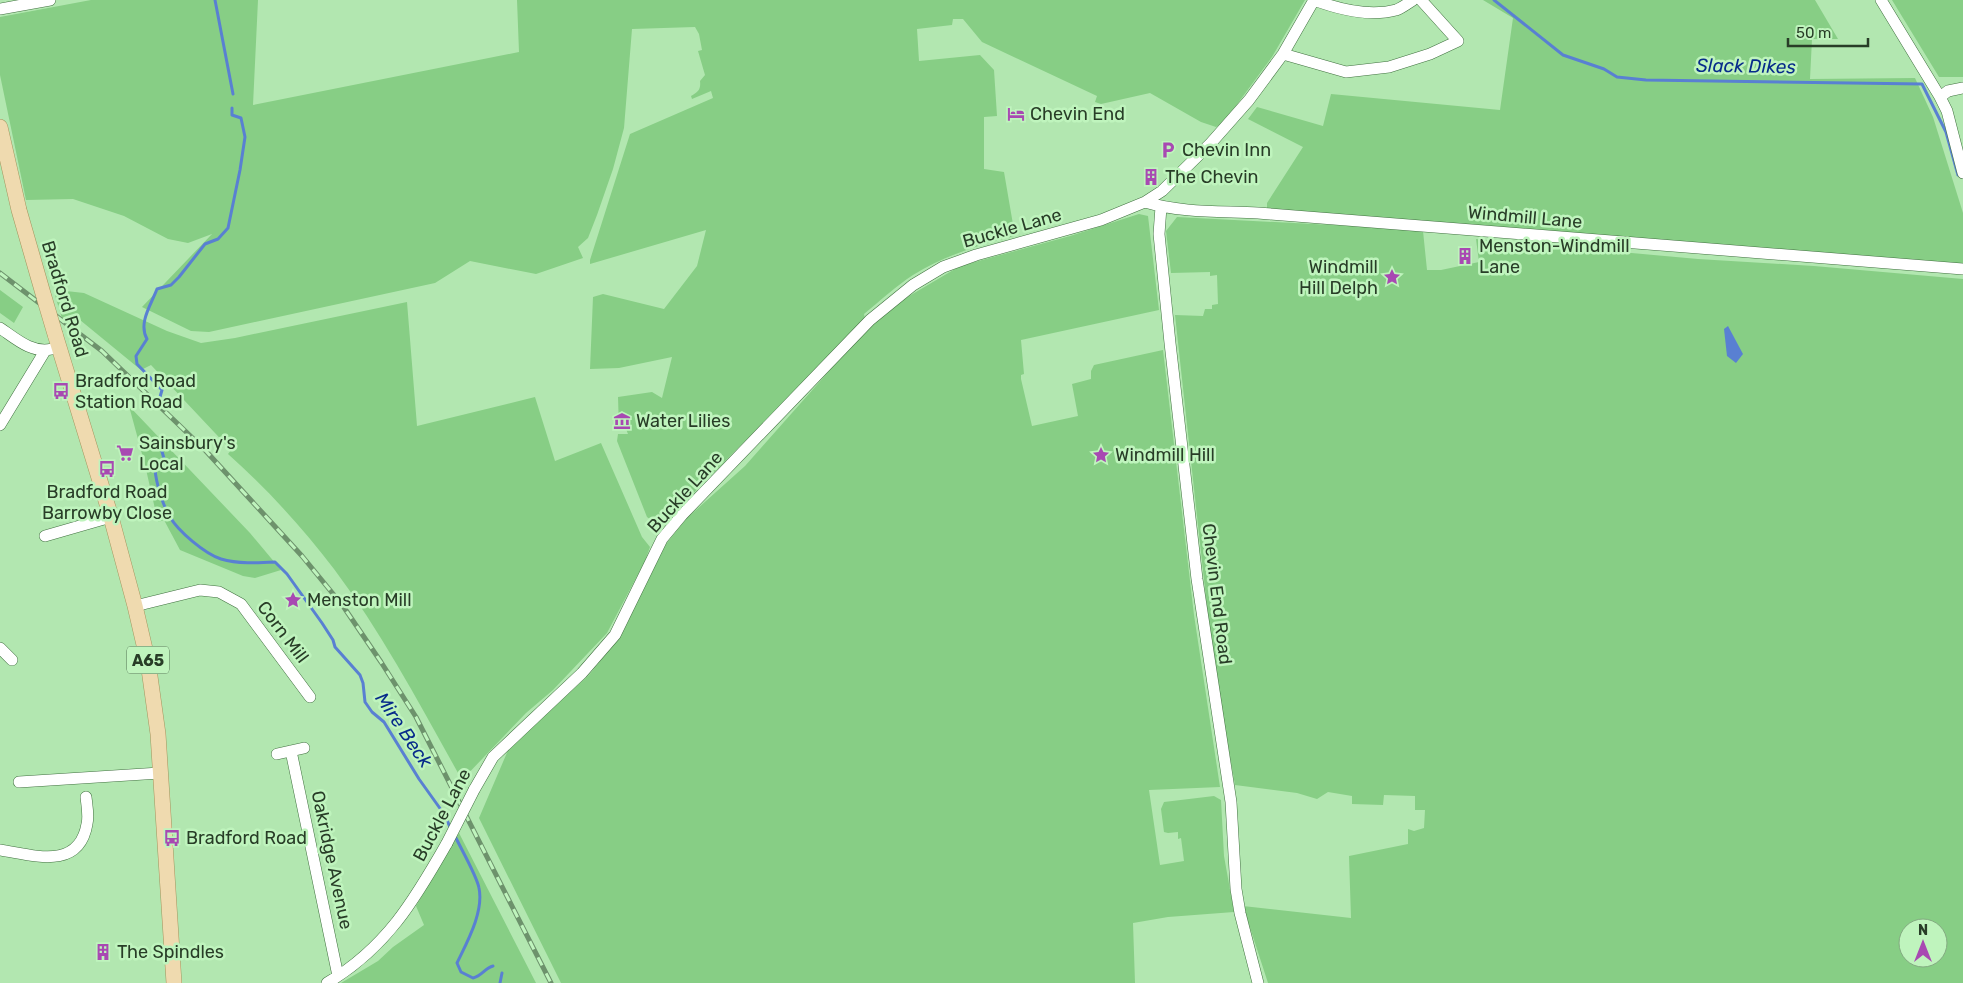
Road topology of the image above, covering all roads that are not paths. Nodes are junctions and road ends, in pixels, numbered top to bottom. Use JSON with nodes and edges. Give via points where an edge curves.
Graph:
{"nodes":[{"id":1,"x":50,"y":0,"type":"edge"},
{"id":2,"x":1314,"y":0,"type":"edge"},
{"id":3,"x":1413,"y":0,"type":"edge"},
{"id":4,"x":1421,"y":0,"type":"edge"},
{"id":5,"x":1881,"y":0,"type":"edge"},
{"id":6,"x":0,"y":9,"type":"edge"},
{"id":7,"x":1283,"y":54,"type":"junction"},
{"id":8,"x":1963,"y":88,"type":"edge"},
{"id":9,"x":1940,"y":97,"type":"junction"},
{"id":10,"x":0,"y":127,"type":"edge"},
{"id":11,"x":1963,"y":173,"type":"edge"},
{"id":12,"x":1145,"y":202,"type":"junction"},
{"id":13,"x":1161,"y":207,"type":"junction"},
{"id":14,"x":1963,"y":270,"type":"edge"},
{"id":15,"x":0,"y":328,"type":"edge"},
{"id":16,"x":53,"y":344,"type":"junction"},
{"id":17,"x":0,"y":425,"type":"edge"},
{"id":18,"x":111,"y":517,"type":"junction"},
{"id":19,"x":45,"y":536,"type":"dead end"},
{"id":20,"x":136,"y":606,"type":"junction"},
{"id":21,"x":0,"y":648,"type":"edge"},
{"id":22,"x":12,"y":660,"type":"dead end"},
{"id":23,"x":310,"y":697,"type":"dead end"},
{"id":24,"x":304,"y":748,"type":"dead end"},
{"id":25,"x":291,"y":751,"type":"junction"},
{"id":26,"x":277,"y":754,"type":"dead end"},
{"id":27,"x":160,"y":773,"type":"junction"},
{"id":28,"x":19,"y":782,"type":"dead end"},
{"id":29,"x":87,"y":797,"type":"dead end"},
{"id":30,"x":0,"y":850,"type":"edge"},
{"id":31,"x":338,"y":976,"type":"junction"},
{"id":32,"x":174,"y":983,"type":"edge"},
{"id":33,"x":326,"y":983,"type":"edge"},
{"id":34,"x":1258,"y":983,"type":"edge"}],
"edges":[{"from":1,"to":6,"type":"street"},
{"from":2,"to":3,"type":"street","via":[[1338,8],[1375,12],[1396,10]]},
{"from":2,"to":7,"type":"street","name":"Buckle Lane"},
{"from":4,"to":7,"type":"street","via":[[1458,41],[1389,67],[1346,72]]},
{"from":5,"to":9,"type":"street"},
{"from":7,"to":12,"type":"street","name":"Buckle Lane","via":[[1231,122],[1179,176]]},
{"from":8,"to":9,"type":"street"},
{"from":9,"to":11,"type":"street","via":[[1947,111]]},
{"from":10,"to":16,"type":"main road","name":"Bradford Road","number":"A65","bridge":true},
{"from":12,"to":13,"type":"street","name":"Windmill Lane"},
{"from":12,"to":31,"type":"street","name":"Buckle Lane","bridge":true,"via":[[1100,220],[943,267],[913,285],[870,320],[662,539],[615,635],[582,673],[493,757],[417,896],[376,948]]},
{"from":13,"to":14,"type":"street","name":"Windmill Lane"},
{"from":13,"to":34,"type":"street","name":"Chevin End Road","via":[[1161,262],[1197,578],[1231,802],[1236,889]]},
{"from":15,"to":16,"type":"street","via":[[33,349]]},
{"from":16,"to":17,"type":"street"},
{"from":16,"to":18,"type":"main road","name":"Bradford Road","number":"A65"},
{"from":18,"to":19,"type":"street"},
{"from":18,"to":20,"type":"main road","name":"Bradford Road","number":"A65"},
{"from":20,"to":23,"type":"street","name":"Corn Mill","via":[[200,590],[219,592],[241,604]]},
{"from":20,"to":27,"type":"main road","name":"Bradford Road","number":"A65","via":[[153,692]]},
{"from":21,"to":22,"type":"street"},
{"from":24,"to":25,"type":"street"},
{"from":25,"to":26,"type":"street"},
{"from":25,"to":31,"type":"street","name":"Oakridge Avenue"},
{"from":27,"to":28,"type":"street"},
{"from":27,"to":32,"type":"main road","name":"Bradford Road","number":"A65"},
{"from":29,"to":30,"type":"street","via":[[87,824],[82,842],[65,856],[45,857]]},
{"from":31,"to":33,"type":"street","name":"Buckle Lane"}]}
